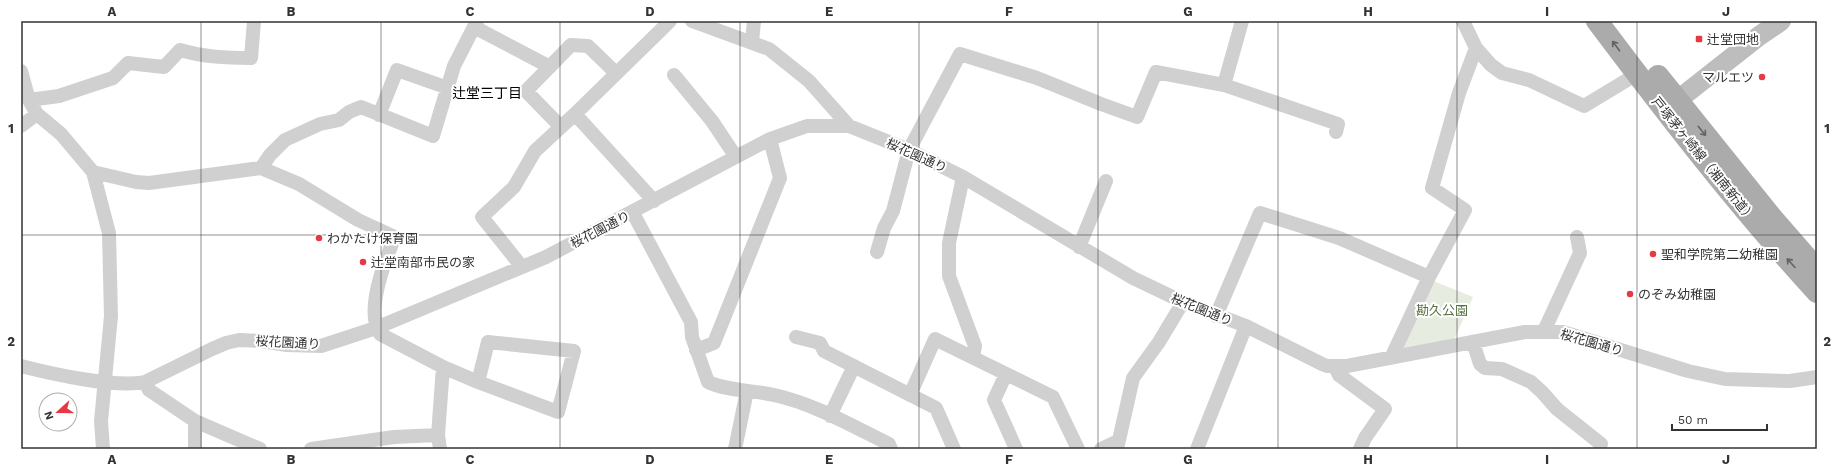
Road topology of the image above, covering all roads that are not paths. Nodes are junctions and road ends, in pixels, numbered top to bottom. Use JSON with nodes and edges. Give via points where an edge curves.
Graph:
{"nodes":[{"id":1,"x":254,"y":21,"type":"edge"},
{"id":2,"x":670,"y":21,"type":"edge"},
{"id":3,"x":692,"y":21,"type":"edge"},
{"id":4,"x":754,"y":21,"type":"edge"},
{"id":5,"x":1242,"y":21,"type":"edge"},
{"id":6,"x":1462,"y":21,"type":"edge"},
{"id":7,"x":1597,"y":21,"type":"edge"},
{"id":8,"x":1615,"y":21,"type":"edge"},
{"id":9,"x":1781,"y":21,"type":"edge"},
{"id":10,"x":475,"y":24,"type":"edge"},
{"id":11,"x":752,"y":42,"type":"junction"},
{"id":12,"x":1476,"y":48,"type":"junction"},
{"id":13,"x":550,"y":67,"type":"junction"},
{"id":14,"x":21,"y":71,"type":"edge"},
{"id":15,"x":616,"y":73,"type":"junction"},
{"id":16,"x":1637,"y":74,"type":"junction"},
{"id":17,"x":674,"y":75,"type":"dead end"},
{"id":18,"x":1224,"y":85,"type":"junction"},
{"id":19,"x":448,"y":88,"type":"junction"},
{"id":20,"x":29,"y":100,"type":"junction"},
{"id":21,"x":1671,"y":105,"type":"junction"},
{"id":22,"x":37,"y":114,"type":"junction"},
{"id":23,"x":575,"y":114,"type":"junction"},
{"id":24,"x":379,"y":115,"type":"junction"},
{"id":25,"x":21,"y":126,"type":"edge"},
{"id":26,"x":849,"y":126,"type":"junction"},
{"id":27,"x":561,"y":127,"type":"junction"},
{"id":28,"x":1336,"y":132,"type":"dead end"},
{"id":29,"x":770,"y":140,"type":"junction"},
{"id":30,"x":909,"y":150,"type":"junction"},
{"id":31,"x":736,"y":157,"type":"junction"},
{"id":32,"x":261,"y":168,"type":"junction"},
{"id":33,"x":93,"y":172,"type":"junction"},
{"id":34,"x":963,"y":176,"type":"junction"},
{"id":35,"x":1106,"y":181,"type":"dead end"},
{"id":36,"x":654,"y":201,"type":"junction"},
{"id":37,"x":633,"y":213,"type":"junction"},
{"id":38,"x":1577,"y":237,"type":"dead end"},
{"id":39,"x":1080,"y":247,"type":"junction"},
{"id":40,"x":877,"y":252,"type":"dead end"},
{"id":41,"x":522,"y":267,"type":"junction"},
{"id":42,"x":1817,"y":270,"type":"edge"},
{"id":43,"x":1429,"y":277,"type":"junction"},
{"id":44,"x":1817,"y":292,"type":"edge"},
{"id":45,"x":1183,"y":302,"type":"junction"},
{"id":46,"x":1216,"y":316,"type":"junction"},
{"id":47,"x":1246,"y":326,"type":"junction"},
{"id":48,"x":376,"y":328,"type":"junction"},
{"id":49,"x":1544,"y":331,"type":"junction"},
{"id":50,"x":796,"y":337,"type":"dead end"},
{"id":51,"x":1473,"y":342,"type":"junction"},
{"id":52,"x":696,"y":350,"type":"junction"},
{"id":53,"x":973,"y":357,"type":"junction"},
{"id":54,"x":1391,"y":358,"type":"junction"},
{"id":55,"x":21,"y":366,"type":"edge"},
{"id":56,"x":854,"y":366,"type":"junction"},
{"id":57,"x":443,"y":367,"type":"junction"},
{"id":58,"x":1335,"y":367,"type":"junction"},
{"id":59,"x":1006,"y":374,"type":"junction"},
{"id":60,"x":1817,"y":377,"type":"edge"},
{"id":61,"x":105,"y":382,"type":"junction"},
{"id":62,"x":145,"y":382,"type":"junction"},
{"id":63,"x":478,"y":382,"type":"junction"},
{"id":64,"x":747,"y":390,"type":"junction"},
{"id":65,"x":910,"y":395,"type":"junction"},
{"id":66,"x":830,"y":416,"type":"junction"},
{"id":67,"x":195,"y":421,"type":"junction"},
{"id":68,"x":439,"y":442,"type":"edge"},
{"id":69,"x":1601,"y":444,"type":"dead end"},
{"id":70,"x":1118,"y":445,"type":"edge"},
{"id":71,"x":103,"y":449,"type":"edge"},
{"id":72,"x":195,"y":449,"type":"edge"},
{"id":73,"x":260,"y":449,"type":"edge"},
{"id":74,"x":311,"y":449,"type":"edge"},
{"id":75,"x":735,"y":449,"type":"edge"},
{"id":76,"x":891,"y":449,"type":"edge"},
{"id":77,"x":954,"y":449,"type":"edge"},
{"id":78,"x":1016,"y":449,"type":"edge"},
{"id":79,"x":1078,"y":449,"type":"edge"},
{"id":80,"x":1101,"y":449,"type":"edge"},
{"id":81,"x":1197,"y":449,"type":"edge"},
{"id":82,"x":1360,"y":449,"type":"edge"}],
"edges":[{"from":1,"to":20,"type":"street","via":[[251,58],[218,58],[180,50],[164,67],[128,63],[113,78],[59,96]]},
{"from":2,"to":15,"type":"street"},
{"from":3,"to":11,"type":"street"},
{"from":4,"to":11,"type":"street"},
{"from":5,"to":18,"type":"street"},
{"from":6,"to":12,"type":"street"},
{"from":16,"to":7,"type":"main road","name":"戸塚茅ヶ崎線（湘南新道）","one_way":true},
{"from":8,"to":21,"type":"main road","name":"戸塚茅ヶ崎線（湘南新道）"},
{"from":9,"to":21,"type":"street"},
{"from":10,"to":13,"type":"street"},
{"from":10,"to":19,"type":"street","via":[[454,66]]},
{"from":11,"to":26,"type":"street","via":[[769,49],[809,81]]},
{"from":12,"to":16,"type":"street","via":[[1502,73],[1529,80],[1584,106]]},
{"from":12,"to":43,"type":"street","via":[[1459,93],[1432,188],[1465,210]]},
{"from":13,"to":15,"type":"street","via":[[572,45],[588,46]]},
{"from":13,"to":27,"type":"street","via":[[526,90]]},
{"from":14,"to":20,"type":"street"},
{"from":15,"to":23,"type":"street"},
{"from":16,"to":21,"type":"main road","name":"戸塚茅ヶ崎線（湘南新道）"},
{"from":17,"to":31,"type":"street","via":[[712,121]]},
{"from":18,"to":28,"type":"street","via":[[1338,124]]},
{"from":18,"to":30,"type":"street","via":[[1156,72],[1137,117],[1037,78],[960,54]]},
{"from":19,"to":24,"type":"street","via":[[397,70]]},
{"from":19,"to":24,"type":"street","via":[[433,136]]},
{"from":20,"to":22,"type":"street"},
{"from":21,"to":42,"type":"main road","name":"戸塚茅ヶ崎線（湘南新道）","one_way":true},
{"from":44,"to":21,"type":"main road","name":"戸塚茅ヶ崎線（湘南新道）","one_way":true,"via":[[1762,231]]},
{"from":22,"to":25,"type":"street"},
{"from":22,"to":33,"type":"street","via":[[61,134]]},
{"from":23,"to":27,"type":"street"},
{"from":23,"to":36,"type":"street"},
{"from":24,"to":32,"type":"street","via":[[361,107],[339,120],[320,124],[299,133],[285,140]]},
{"from":26,"to":29,"type":"street","name":"桜花園通り","via":[[808,126]]},
{"from":26,"to":30,"type":"street","name":"桜花園通り"},
{"from":27,"to":41,"type":"street","via":[[534,151],[514,187],[482,217]]},
{"from":29,"to":31,"type":"street","name":"桜花園通り"},
{"from":29,"to":52,"type":"street","via":[[780,178],[714,343]]},
{"from":30,"to":34,"type":"street","name":"桜花園通り"},
{"from":30,"to":40,"type":"street","via":[[893,211],[884,228]]},
{"from":31,"to":36,"type":"street","name":"桜花園通り"},
{"from":32,"to":33,"type":"street","via":[[149,183]]},
{"from":32,"to":48,"type":"street","via":[[299,184],[358,220],[395,237],[385,260],[376,296]]},
{"from":33,"to":61,"type":"street","via":[[109,233],[110,316]]},
{"from":34,"to":39,"type":"street","name":"桜花園通り"},
{"from":34,"to":53,"type":"street","via":[[948,243],[949,276],[975,346]]},
{"from":35,"to":39,"type":"street"},
{"from":36,"to":37,"type":"street","name":"桜花園通り"},
{"from":37,"to":41,"type":"street","name":"桜花園通り"},
{"from":37,"to":52,"type":"street","via":[[692,322],[692,337]]},
{"from":38,"to":49,"type":"street","via":[[1580,253]]},
{"from":39,"to":45,"type":"street","name":"桜花園通り","via":[[1113,268]]},
{"from":41,"to":48,"type":"street","name":"桜花園通り"},
{"from":43,"to":46,"type":"street","via":[[1339,238],[1260,213]]},
{"from":43,"to":54,"type":"street"},
{"from":45,"to":46,"type":"street","name":"桜花園通り"},
{"from":45,"to":70,"type":"street","via":[[1133,378]]},
{"from":46,"to":47,"type":"street","name":"桜花園通り"},
{"from":47,"to":58,"type":"street","name":"桜花園通り","via":[[1300,355]]},
{"from":47,"to":81,"type":"street"},
{"from":48,"to":57,"type":"street","via":[[380,334]]},
{"from":48,"to":62,"type":"street","name":"桜花園通り","via":[[321,346],[246,340],[226,343]]},
{"from":49,"to":51,"type":"street","name":"桜花園通り"},
{"from":49,"to":60,"type":"street","name":"桜花園通り","via":[[1563,332],[1688,371],[1725,379],[1790,381]]},
{"from":50,"to":56,"type":"street","via":[[820,342],[824,351]]},
{"from":51,"to":54,"type":"street","name":"桜花園通り"},
{"from":51,"to":69,"type":"street","via":[[1480,364],[1485,368],[1502,369],[1530,382],[1557,409]]},
{"from":52,"to":64,"type":"street","via":[[708,382],[717,386]]},
{"from":53,"to":59,"type":"street"},
{"from":53,"to":65,"type":"street","via":[[935,339]]},
{"from":54,"to":58,"type":"street","name":"桜花園通り"},
{"from":55,"to":61,"type":"street","name":"桜花園通り"},
{"from":56,"to":65,"type":"street"},
{"from":56,"to":66,"type":"street"},
{"from":57,"to":63,"type":"street"},
{"from":57,"to":68,"type":"street"},
{"from":58,"to":82,"type":"street","via":[[1339,375],[1385,409],[1364,438]]},
{"from":59,"to":78,"type":"street","via":[[994,400]]},
{"from":59,"to":79,"type":"street","via":[[1053,397]]},
{"from":61,"to":62,"type":"street","name":"桜花園通り"},
{"from":61,"to":71,"type":"street","via":[[101,421]]},
{"from":62,"to":67,"type":"street","via":[[149,390]]},
{"from":63,"to":63,"type":"street","via":[[558,412],[574,351],[488,342]]},
{"from":64,"to":66,"type":"street","via":[[774,394],[800,402]]},
{"from":64,"to":75,"type":"street"},
{"from":65,"to":77,"type":"street","via":[[936,408]]},
{"from":66,"to":76,"type":"street","via":[[889,444]]},
{"from":67,"to":72,"type":"street"},
{"from":67,"to":73,"type":"street"},
{"from":68,"to":74,"type":"street","via":[[394,437]]},
{"from":70,"to":80,"type":"street"}]}
